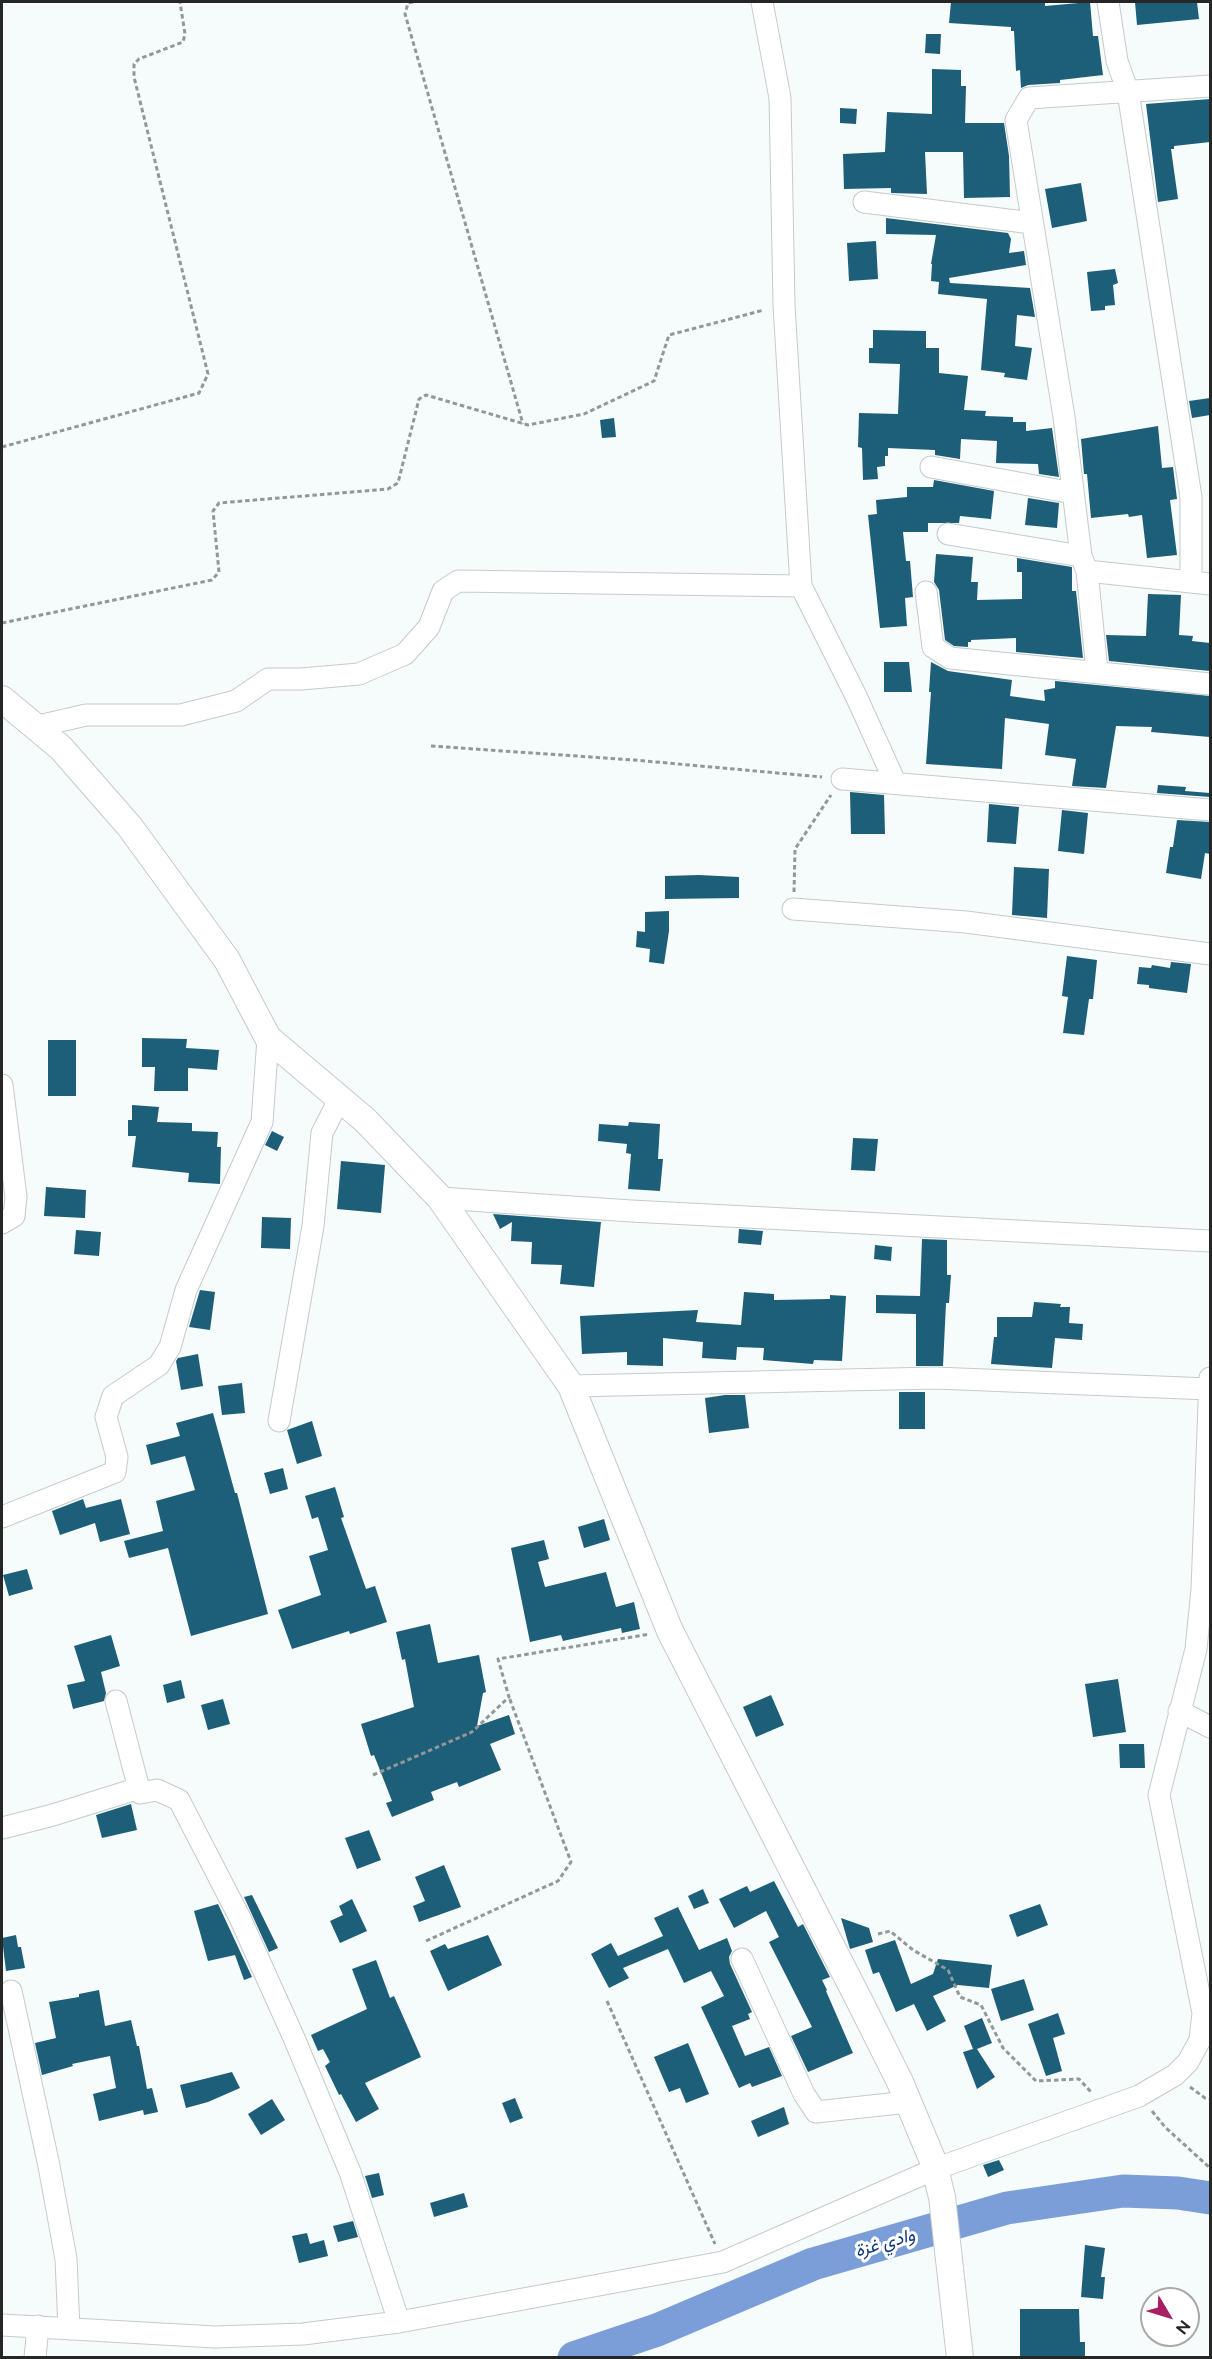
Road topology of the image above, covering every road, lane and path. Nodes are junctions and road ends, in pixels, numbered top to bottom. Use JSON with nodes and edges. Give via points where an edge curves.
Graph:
{"nodes":[{"id":1,"x":180,"y":2,"type":"edge"},
{"id":2,"x":412,"y":2,"type":"edge"},
{"id":3,"x":762,"y":2,"type":"edge"},
{"id":4,"x":1108,"y":2,"type":"edge"},
{"id":5,"x":1210,"y":86,"type":"edge"},
{"id":6,"x":1128,"y":92,"type":"junction"},
{"id":7,"x":864,"y":202,"type":"dead end"},
{"id":8,"x":1032,"y":223,"type":"junction"},
{"id":9,"x":784,"y":305,"type":"junction"},
{"id":10,"x":523,"y":424,"type":"junction"},
{"id":11,"x":2,"y":447,"type":"edge"},
{"id":12,"x":931,"y":467,"type":"dead end"},
{"id":13,"x":1073,"y":493,"type":"junction"},
{"id":14,"x":948,"y":534,"type":"dead end"},
{"id":15,"x":1084,"y":563,"type":"junction"},
{"id":16,"x":1201,"y":582,"type":"edge"},
{"id":17,"x":801,"y":586,"type":"junction"},
{"id":18,"x":926,"y":592,"type":"dead end"},
{"id":19,"x":2,"y":623,"type":"edge"},
{"id":20,"x":1096,"y":671,"type":"junction"},
{"id":21,"x":1210,"y":684,"type":"edge"},
{"id":22,"x":2,"y":699,"type":"edge"},
{"id":23,"x":34,"y":727,"type":"junction"},
{"id":24,"x":431,"y":746,"type":"dead end"},
{"id":25,"x":842,"y":779,"type":"junction"},
{"id":26,"x":895,"y":782,"type":"junction"},
{"id":27,"x":1210,"y":810,"type":"edge"},
{"id":28,"x":793,"y":909,"type":"joint"},
{"id":29,"x":1210,"y":954,"type":"edge"},
{"id":30,"x":268,"y":1038,"type":"junction"},
{"id":31,"x":2,"y":1085,"type":"edge"},
{"id":32,"x":340,"y":1098,"type":"junction"},
{"id":33,"x":440,"y":1198,"type":"junction"},
{"id":34,"x":2,"y":1223,"type":"edge"},
{"id":35,"x":1210,"y":1241,"type":"edge"},
{"id":36,"x":1210,"y":1383,"type":"edge"},
{"id":37,"x":571,"y":1386,"type":"junction"},
{"id":38,"x":279,"y":1421,"type":"dead end"},
{"id":39,"x":2,"y":1517,"type":"edge"},
{"id":40,"x":670,"y":1630,"type":"junction"},
{"id":41,"x":1203,"y":1652,"type":"edge"},
{"id":42,"x":509,"y":1697,"type":"junction"},
{"id":43,"x":116,"y":1701,"type":"dead end"},
{"id":44,"x":1179,"y":1712,"type":"junction"},
{"id":45,"x":1210,"y":1727,"type":"edge"},
{"id":46,"x":373,"y":1775,"type":"dead end"},
{"id":47,"x":139,"y":1788,"type":"junction"},
{"id":48,"x":2,"y":1828,"type":"edge"},
{"id":49,"x":878,"y":1934,"type":"dead end"},
{"id":50,"x":426,"y":1941,"type":"dead end"},
{"id":51,"x":742,"y":1959,"type":"dead end"},
{"id":52,"x":11,"y":1991,"type":"dead end"},
{"id":53,"x":606,"y":2001,"type":"dead end"},
{"id":54,"x":1175,"y":2075,"type":"junction"},
{"id":55,"x":1139,"y":2096,"type":"junction"},
{"id":56,"x":1210,"y":2099,"type":"edge"},
{"id":57,"x":908,"y":2102,"type":"junction"},
{"id":58,"x":1105,"y":2108,"type":"junction"},
{"id":59,"x":1210,"y":2168,"type":"edge"},
{"id":60,"x":934,"y":2169,"type":"junction"},
{"id":61,"x":723,"y":2262,"type":"junction"},
{"id":62,"x":399,"y":2322,"type":"junction"},
{"id":63,"x":2,"y":2325,"type":"edge"},
{"id":64,"x":38,"y":2326,"type":"junction"},
{"id":65,"x":69,"y":2329,"type":"junction"},
{"id":66,"x":35,"y":2358,"type":"edge"},
{"id":67,"x":960,"y":2358,"type":"edge"}],
"edges":[{"from":1,"to":11,"type":"path","via":[[183,42],[139,59],[134,64],[134,77],[208,374],[199,393]]},
{"from":2,"to":10,"type":"path","via":[[405,14]]},
{"from":3,"to":9,"type":"street","via":[[780,98]]},
{"from":4,"to":6,"type":"street","via":[[1118,61]]},
{"from":5,"to":6,"type":"street"},
{"from":6,"to":8,"type":"street","via":[[1029,98],[1016,120]]},
{"from":6,"to":16,"type":"street"},
{"from":7,"to":8,"type":"street"},
{"from":8,"to":13,"type":"street"},
{"from":9,"to":10,"type":"path","via":[[669,335],[654,381],[584,414]]},
{"from":9,"to":17,"type":"street"},
{"from":10,"to":19,"type":"path","via":[[426,395],[419,399],[398,483],[388,489],[219,503],[213,511],[219,572],[212,580]]},
{"from":12,"to":13,"type":"street"},
{"from":13,"to":15,"type":"street"},
{"from":14,"to":15,"type":"street"},
{"from":15,"to":16,"type":"street"},
{"from":15,"to":20,"type":"street"},
{"from":17,"to":23,"type":"street","via":[[458,581],[443,591],[429,627],[405,654],[358,674],[268,679],[236,701],[182,715],[86,715]]},
{"from":17,"to":26,"type":"street"},
{"from":18,"to":20,"type":"street","via":[[933,647],[950,658]]},
{"from":20,"to":21,"type":"street"},
{"from":22,"to":23,"type":"street"},
{"from":23,"to":30,"type":"street","via":[[60,748],[130,827],[226,960]]},
{"from":24,"to":25,"type":"path"},
{"from":25,"to":26,"type":"street"},
{"from":25,"to":28,"type":"path","via":[[795,849]]},
{"from":26,"to":27,"type":"street"},
{"from":28,"to":29,"type":"street","via":[[966,922]]},
{"from":30,"to":32,"type":"street"},
{"from":30,"to":39,"type":"street","via":[[262,1122],[186,1290],[170,1347],[159,1365],[113,1396],[106,1417],[117,1457],[115,1472]]},
{"from":31,"to":34,"type":"street","via":[[16,1197],[14,1216]]},
{"from":32,"to":33,"type":"street"},
{"from":32,"to":38,"type":"street","via":[[322,1133],[313,1226]]},
{"from":33,"to":35,"type":"street"},
{"from":33,"to":37,"type":"street"},
{"from":36,"to":37,"type":"street","via":[[935,1378]]},
{"from":36,"to":41,"type":"street"},
{"from":37,"to":40,"type":"street"},
{"from":40,"to":42,"type":"path","via":[[498,1659]]},
{"from":40,"to":57,"type":"street"},
{"from":41,"to":44,"type":"street"},
{"from":42,"to":46,"type":"path","via":[[472,1732]]},
{"from":42,"to":50,"type":"path","via":[[570,1862],[558,1881]]},
{"from":43,"to":47,"type":"street"},
{"from":44,"to":45,"type":"street"},
{"from":44,"to":54,"type":"street","via":[[1159,1795],[1203,2013],[1200,2040],[1188,2062]]},
{"from":47,"to":48,"type":"street"},
{"from":47,"to":62,"type":"street","via":[[140,1793],[157,1790],[180,1800],[240,1918],[350,2172]]},
{"from":49,"to":58,"type":"path","via":[[890,1930],[913,1950],[948,1970],[960,1997],[981,2005],[1003,2048],[1036,2081],[1078,2079]]},
{"from":51,"to":57,"type":"street","via":[[816,2112]]},
{"from":52,"to":65,"type":"street","via":[[66,2259]]},
{"from":53,"to":61,"type":"path"},
{"from":54,"to":55,"type":"street"},
{"from":54,"to":56,"type":"path"},
{"from":55,"to":58,"type":"street"},
{"from":55,"to":59,"type":"path","via":[[1165,2127]]},
{"from":57,"to":60,"type":"street"},
{"from":58,"to":60,"type":"street"},
{"from":60,"to":61,"type":"street"},
{"from":60,"to":67,"type":"street","via":[[942,2197]]},
{"from":61,"to":62,"type":"street"},
{"from":62,"to":65,"type":"street","via":[[303,2334],[215,2337]]},
{"from":63,"to":64,"type":"street"},
{"from":64,"to":65,"type":"street"},
{"from":64,"to":66,"type":"street"}]}
